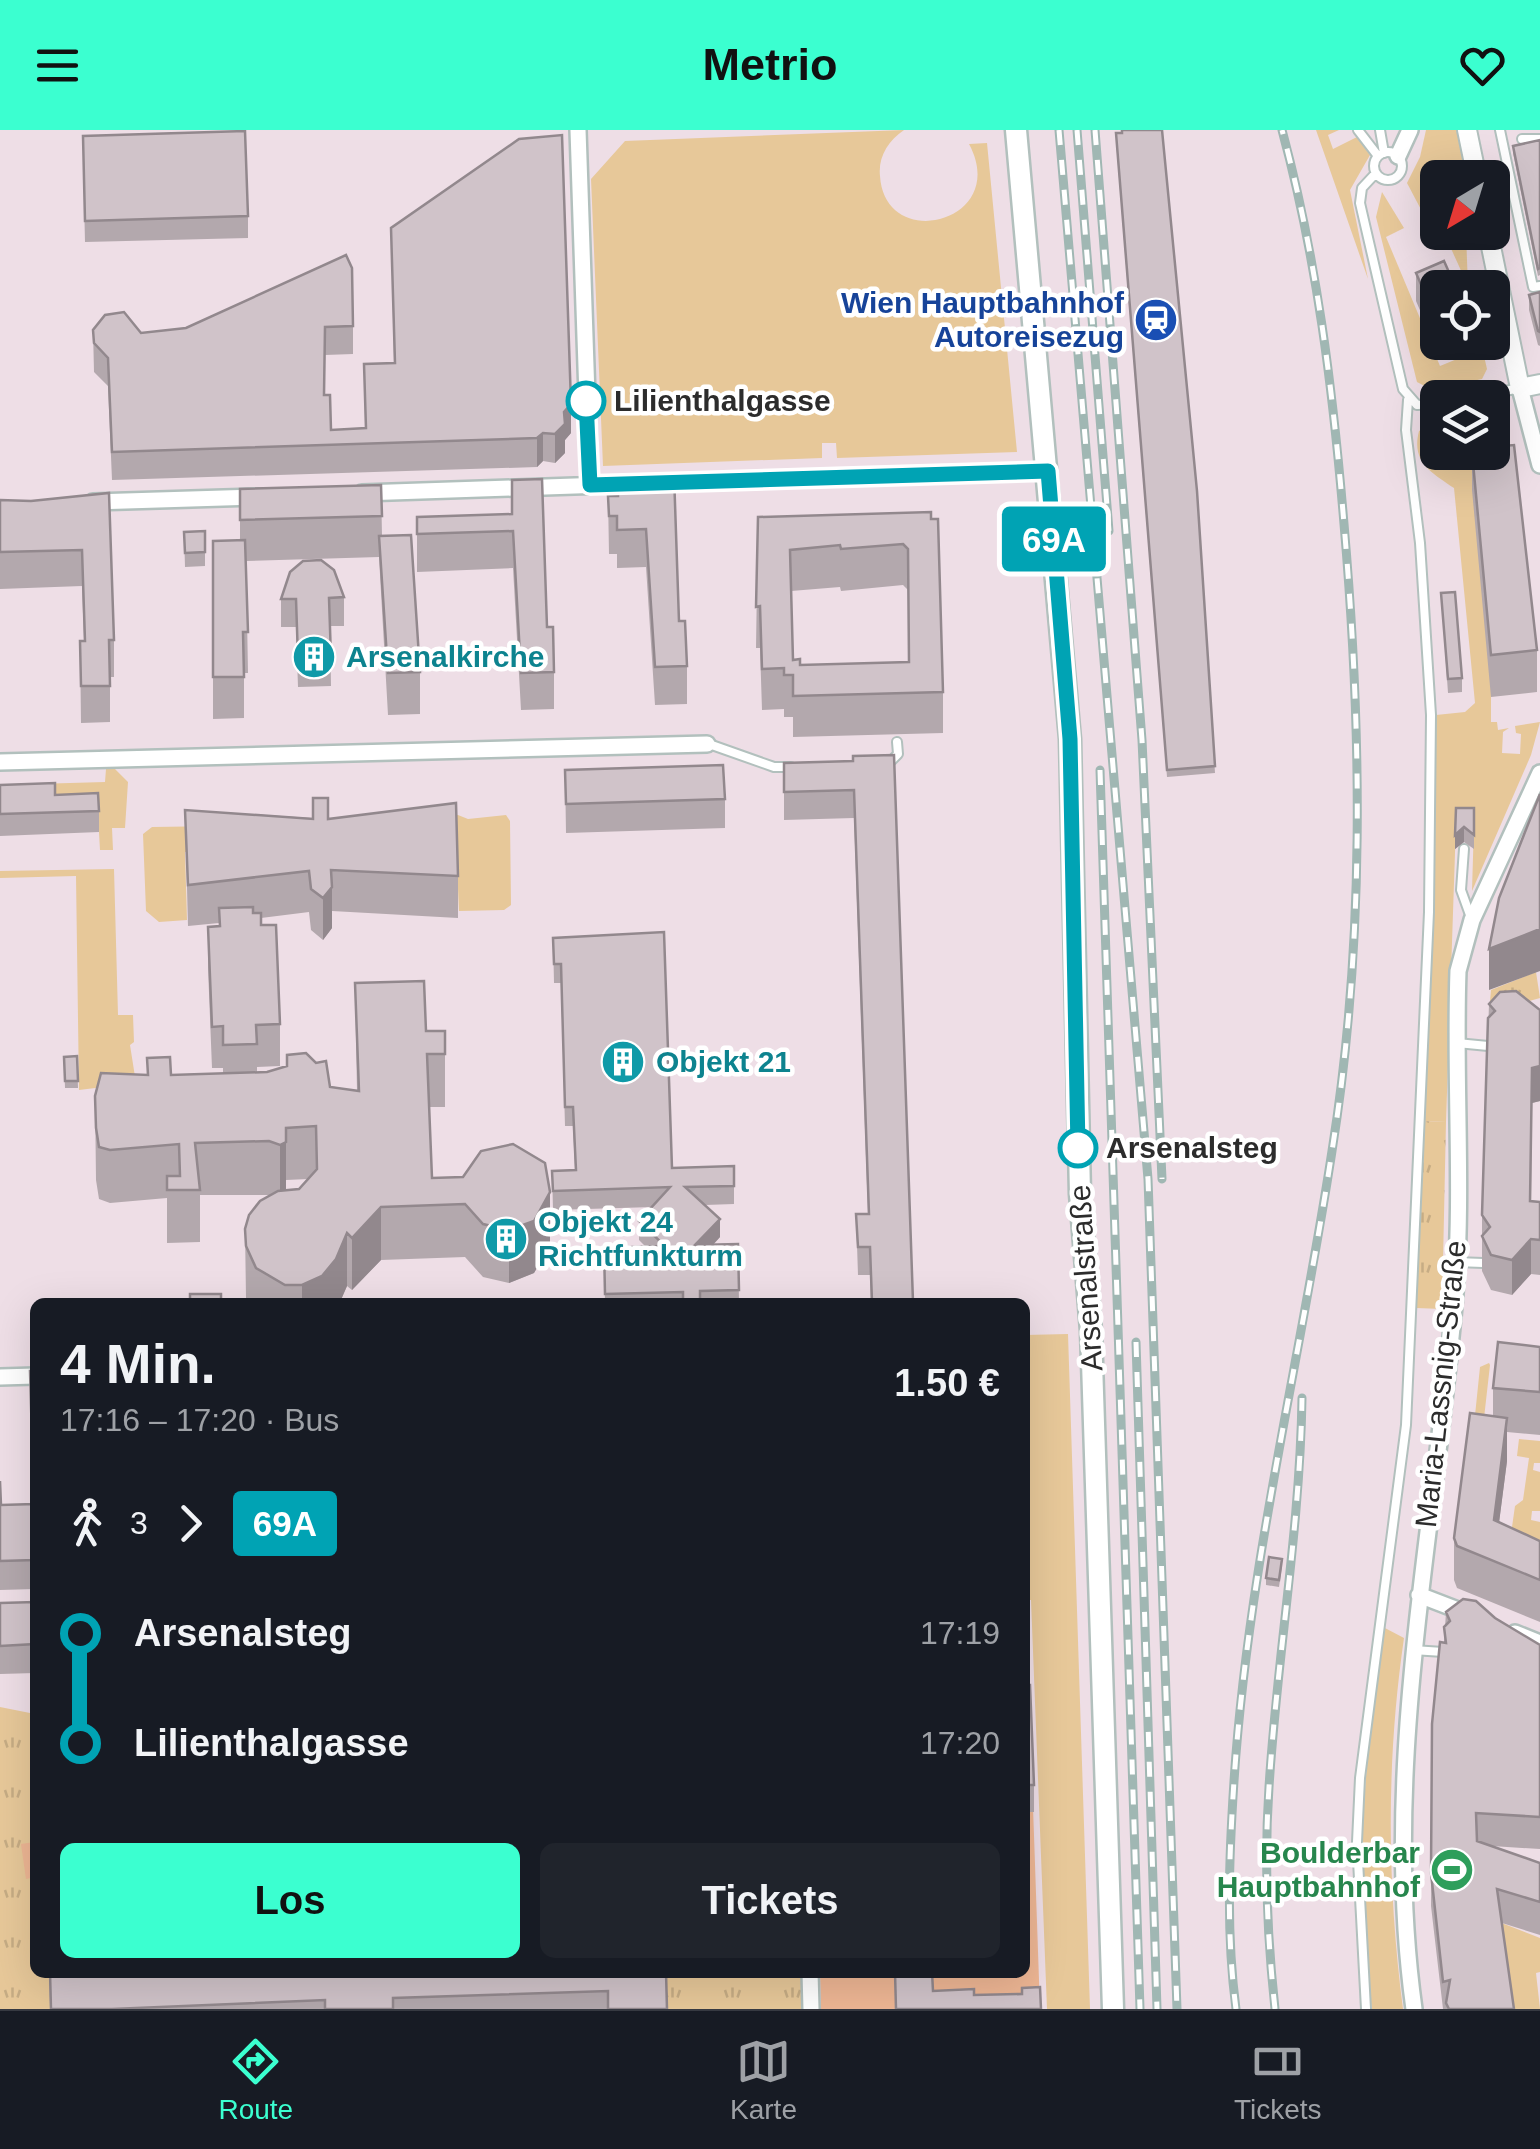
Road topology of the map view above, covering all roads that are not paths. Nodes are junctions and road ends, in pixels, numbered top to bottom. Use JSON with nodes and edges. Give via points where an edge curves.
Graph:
{"nodes":[{"id":1,"x":578,"y":130,"type":"edge"},
{"id":2,"x":1016,"y":130,"type":"edge"},
{"id":3,"x":1358,"y":130,"type":"edge"},
{"id":4,"x":1380,"y":130,"type":"edge"},
{"id":5,"x":1410,"y":130,"type":"edge"},
{"id":6,"x":1467,"y":130,"type":"edge"},
{"id":7,"x":1500,"y":130,"type":"edge"},
{"id":8,"x":1522,"y":140,"type":"edge"},
{"id":9,"x":1540,"y":140,"type":"edge"},
{"id":10,"x":1387,"y":155,"type":"junction"},
{"id":11,"x":1473,"y":160,"type":"edge"},
{"id":12,"x":1376,"y":173,"type":"junction"},
{"id":13,"x":1492,"y":250,"type":"edge"},
{"id":14,"x":1540,"y":286,"type":"edge"},
{"id":15,"x":1540,"y":384,"type":"edge"},
{"id":16,"x":1520,"y":388,"type":"junction"},
{"id":17,"x":1510,"y":390,"type":"edge"},
{"id":18,"x":1408,"y":400,"type":"junction"},
{"id":19,"x":1420,"y":405,"type":"edge"},
{"id":20,"x":1540,"y":465,"type":"edge"},
{"id":21,"x":1048,"y":471,"type":"junction"},
{"id":22,"x":590,"y":485,"type":"junction"},
{"id":23,"x":345,"y":494,"type":"edge"},
{"id":24,"x":272,"y":496,"type":"edge"},
{"id":25,"x":73,"y":502,"type":"edge"},
{"id":26,"x":897,"y":742,"type":"dead end"},
{"id":27,"x":707,"y":744,"type":"joint"},
{"id":28,"x":0,"y":762,"type":"edge"},
{"id":29,"x":869,"y":765,"type":"edge"},
{"id":30,"x":812,"y":766,"type":"edge"},
{"id":31,"x":1540,"y":773,"type":"edge"},
{"id":32,"x":1464,"y":849,"type":"dead end"},
{"id":33,"x":1472,"y":920,"type":"junction"},
{"id":34,"x":1456,"y":1042,"type":"junction"},
{"id":35,"x":1488,"y":1046,"type":"edge"},
{"id":36,"x":1456,"y":1262,"type":"junction"},
{"id":37,"x":1484,"y":1264,"type":"edge"},
{"id":38,"x":30,"y":1376,"type":"edge"},
{"id":39,"x":0,"y":1377,"type":"edge"},
{"id":40,"x":1419,"y":1595,"type":"junction"},
{"id":41,"x":1540,"y":1643,"type":"edge"},
{"id":42,"x":1414,"y":1650,"type":"junction"},
{"id":43,"x":1443,"y":1652,"type":"edge"},
{"id":44,"x":810,"y":1978,"type":"edge"},
{"id":45,"x":811,"y":2009,"type":"edge"},
{"id":46,"x":1113,"y":2009,"type":"edge"},
{"id":47,"x":1366,"y":2009,"type":"edge"},
{"id":48,"x":1414,"y":2009,"type":"edge"}],
"edges":[{"from":1,"to":22,"type":"street"},
{"from":2,"to":21,"type":"main road","name":"Arsenalstraße"},
{"from":3,"to":10,"type":"lane"},
{"from":4,"to":10,"type":"lane"},
{"from":5,"to":10,"type":"street"},
{"from":6,"to":11,"type":"street"},
{"from":7,"to":14,"type":"lane","via":[[1533,288]]},
{"from":8,"to":9,"type":"lane"},
{"from":10,"to":12,"type":"lane"},
{"from":10,"to":12,"type":"lane","via":[[1402,166],[1398,176]]},
{"from":12,"to":18,"type":"lane","via":[[1362,188],[1360,202]]},
{"from":13,"to":16,"type":"street"},
{"from":15,"to":16,"type":"street"},
{"from":16,"to":17,"type":"lane"},
{"from":16,"to":20,"type":"street"},
{"from":18,"to":19,"type":"lane"},
{"from":18,"to":47,"type":"lane","via":[[1430,715],[1428,912],[1406,1425],[1360,1778]]},
{"from":21,"to":22,"type":"street"},
{"from":21,"to":46,"type":"main road","name":"Arsenalstraße","via":[[1070,739],[1080,1194],[1091,1331]]},
{"from":22,"to":23,"type":"street"},
{"from":24,"to":25,"type":"street"},
{"from":26,"to":29,"type":"lane","via":[[898,754],[888,764]]},
{"from":27,"to":28,"type":"street"},
{"from":27,"to":30,"type":"lane","via":[[774,767]]},
{"from":31,"to":33,"type":"street","name":"Maria-Lassnig-Straße"},
{"from":32,"to":33,"type":"lane","via":[[1461,890]]},
{"from":33,"to":34,"type":"street","name":"Maria-Lassnig-Straße","via":[[1458,971]]},
{"from":34,"to":35,"type":"lane"},
{"from":34,"to":36,"type":"street","name":"Maria-Lassnig-Straße"},
{"from":36,"to":37,"type":"lane"},
{"from":36,"to":40,"type":"street","name":"Maria-Lassnig-Straße"},
{"from":38,"to":39,"type":"street"},
{"from":40,"to":41,"type":"street"},
{"from":40,"to":42,"type":"street","name":"Maria-Lassnig-Straße"},
{"from":42,"to":43,"type":"lane"},
{"from":42,"to":48,"type":"street","name":"Maria-Lassnig-Straße","via":[[1402,1841]]},
{"from":44,"to":45,"type":"street"}]}
